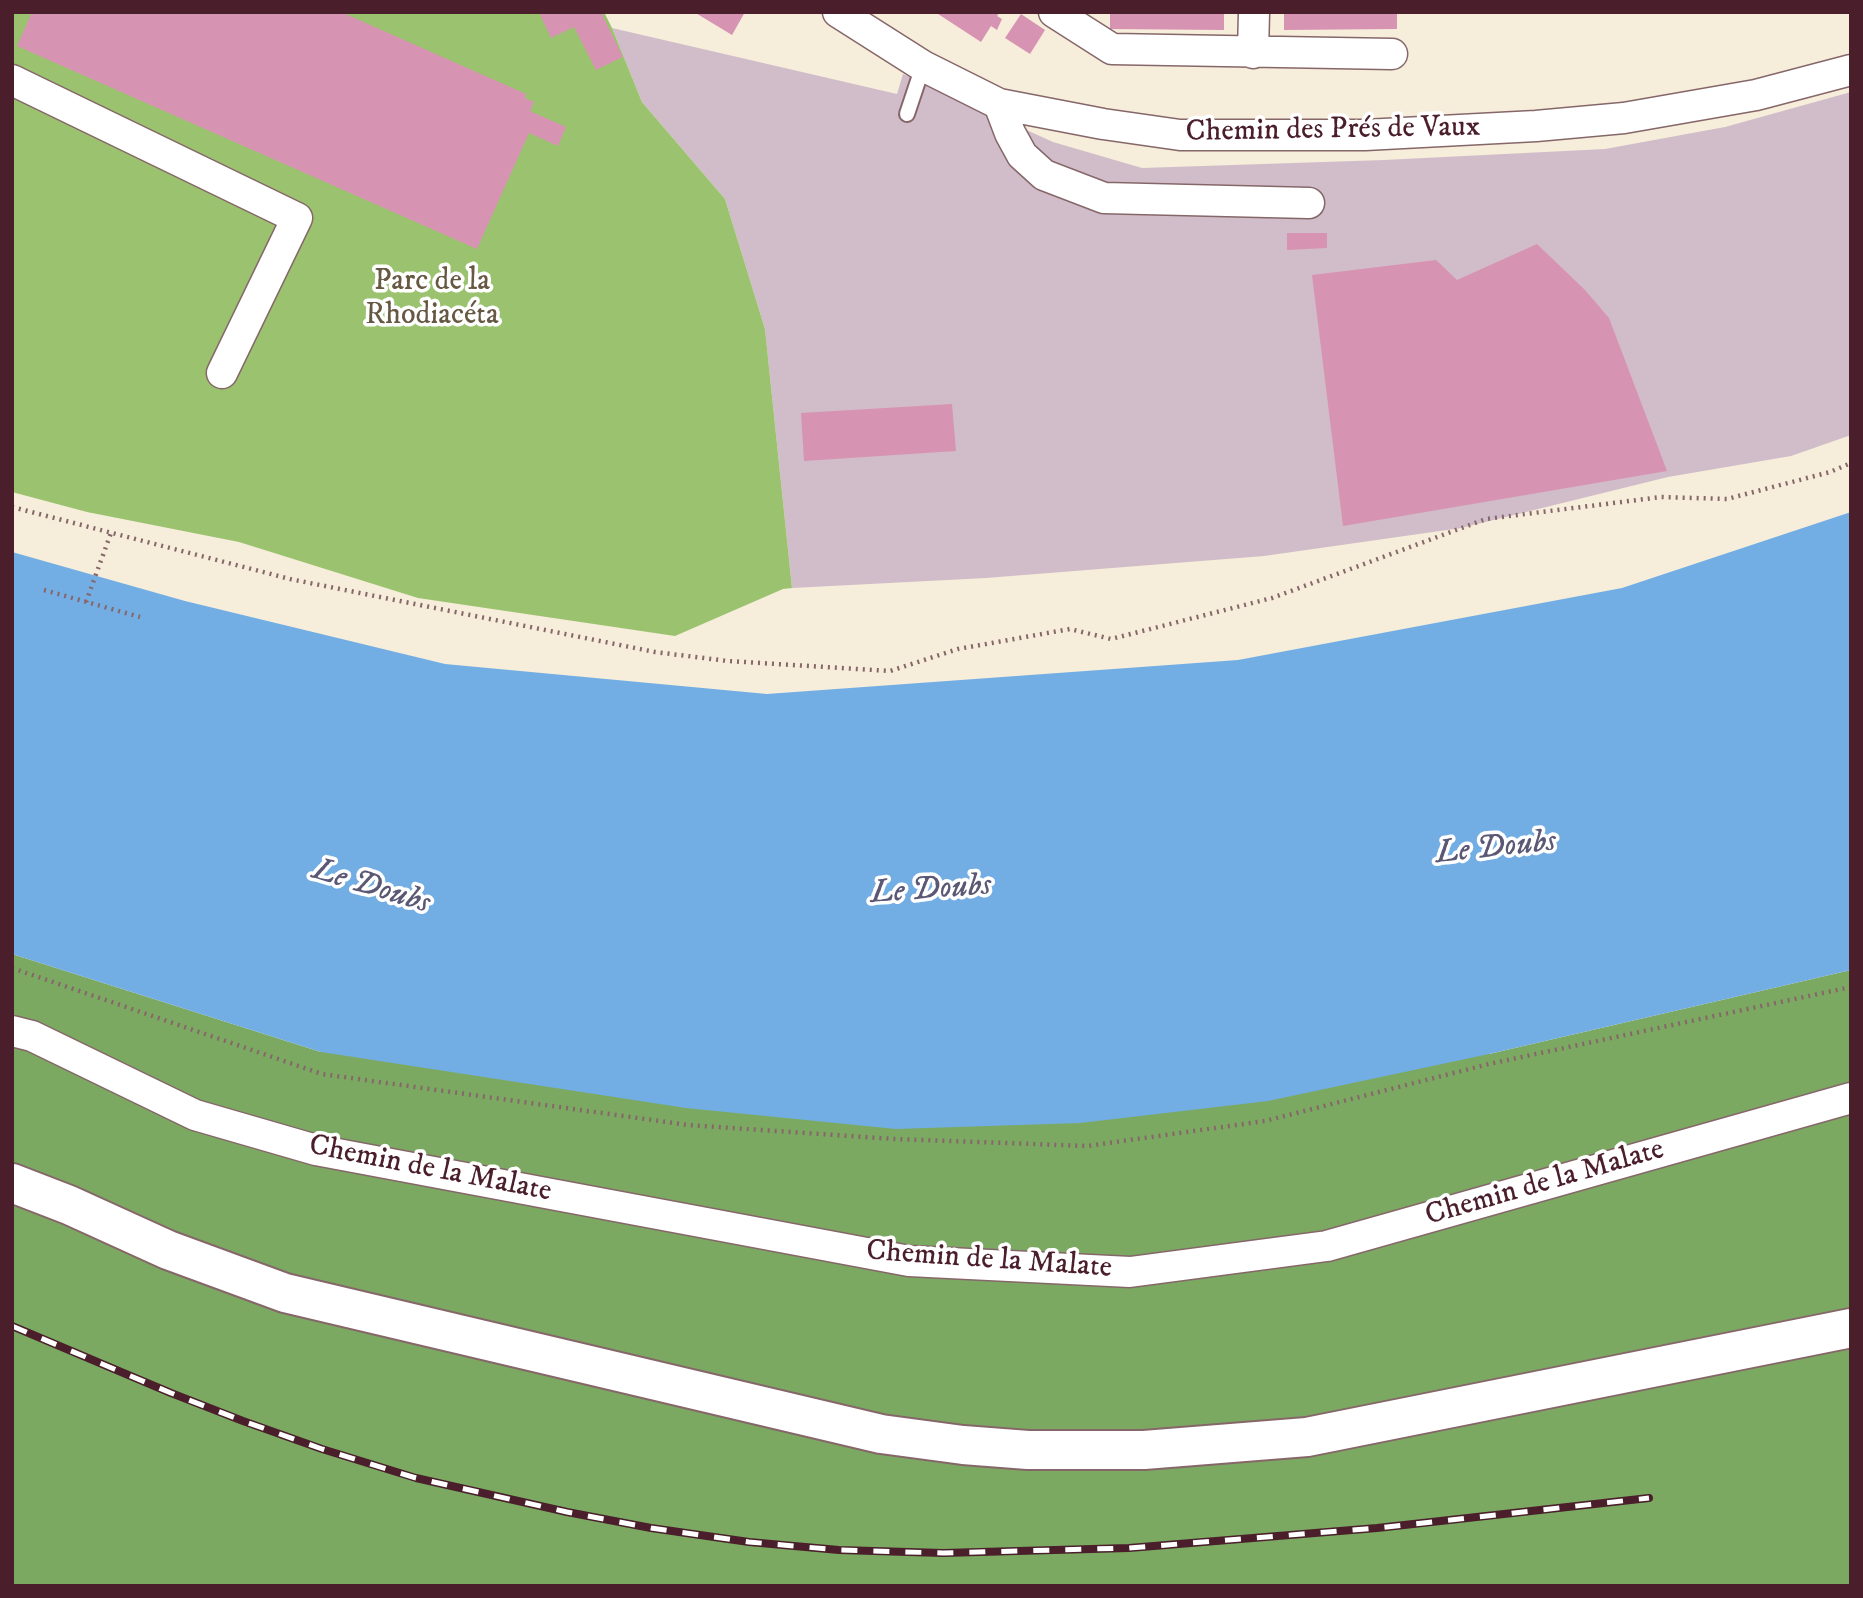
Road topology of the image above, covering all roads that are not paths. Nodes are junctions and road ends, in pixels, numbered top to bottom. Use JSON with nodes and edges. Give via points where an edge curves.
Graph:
{"nodes":[{"id":1,"x":838,"y":12,"type":"edge"},
{"id":2,"x":1054,"y":12,"type":"edge"},
{"id":3,"x":1254,"y":12,"type":"edge"},
{"id":4,"x":1253,"y":52,"type":"junction"},
{"id":5,"x":1392,"y":54,"type":"dead end"},
{"id":6,"x":923,"y":66,"type":"junction"},
{"id":7,"x":1851,"y":70,"type":"edge"},
{"id":8,"x":12,"y":80,"type":"edge"},
{"id":9,"x":999,"y":104,"type":"junction"},
{"id":10,"x":907,"y":114,"type":"dead end"},
{"id":11,"x":1308,"y":203,"type":"dead end"},
{"id":12,"x":222,"y":373,"type":"dead end"},
{"id":13,"x":12,"y":1031,"type":"edge"},
{"id":14,"x":1851,"y":1098,"type":"edge"},
{"id":15,"x":12,"y":1183,"type":"edge"},
{"id":16,"x":1851,"y":1328,"type":"edge"}],
"edges":[{"from":1,"to":6,"type":"street","name":"Chemin des Prés de Vaux"},
{"from":2,"to":4,"type":"street","via":[[1112,50]]},
{"from":3,"to":4,"type":"street"},
{"from":4,"to":5,"type":"street"},
{"from":6,"to":9,"type":"street","name":"Chemin des Prés de Vaux"},
{"from":6,"to":10,"type":"lane"},
{"from":7,"to":9,"type":"street","name":"Chemin des Prés de Vaux","via":[[1756,95],[1624,118],[1365,135],[1181,135]]},
{"from":8,"to":12,"type":"street","via":[[297,218]]},
{"from":9,"to":11,"type":"street","via":[[1022,155],[1044,175],[1104,198]]},
{"from":13,"to":14,"type":"street","name":"Chemin de la Malate","via":[[32,1036],[195,1115],[316,1150],[909,1261],[1130,1272],[1327,1246]]},
{"from":15,"to":16,"type":"main road","via":[[168,1250],[285,1293],[881,1434],[963,1445],[1144,1450],[1307,1437]]}]}
